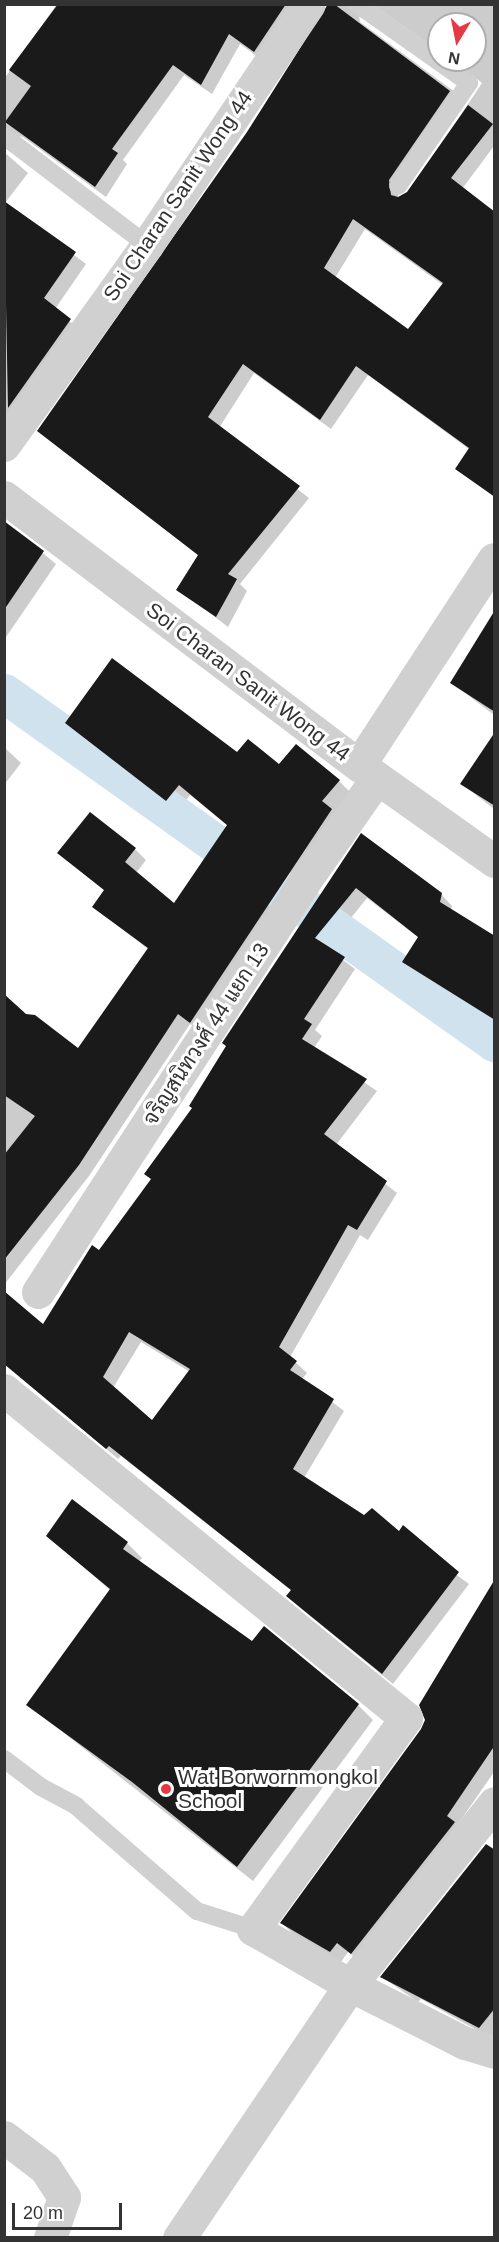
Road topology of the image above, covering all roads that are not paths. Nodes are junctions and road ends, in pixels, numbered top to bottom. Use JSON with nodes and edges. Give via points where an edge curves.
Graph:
{"nodes":[{"id":1,"x":309,"y":4,"type":"edge"},
{"id":2,"x":357,"y":4,"type":"edge"},
{"id":3,"x":4,"y":136,"type":"edge"},
{"id":4,"x":398,"y":186,"type":"dead end"},
{"id":5,"x":147,"y":245,"type":"junction"},
{"id":6,"x":4,"y":445,"type":"edge"},
{"id":7,"x":4,"y":497,"type":"edge"},
{"id":8,"x":495,"y":559,"type":"edge"},
{"id":9,"x":368,"y":772,"type":"junction"},
{"id":10,"x":495,"y":861,"type":"edge"},
{"id":11,"x":38,"y":1292,"type":"dead end"},
{"id":12,"x":4,"y":1390,"type":"edge"},
{"id":13,"x":4,"y":1759,"type":"edge"},
{"id":14,"x":495,"y":1803,"type":"edge"},
{"id":15,"x":253,"y":1929,"type":"junction"},
{"id":16,"x":350,"y":1985,"type":"junction"},
{"id":17,"x":495,"y":2052,"type":"edge"},
{"id":18,"x":4,"y":2137,"type":"edge"},
{"id":19,"x":50,"y":2238,"type":"edge"},
{"id":20,"x":179,"y":2238,"type":"edge"}],
"edges":[{"from":1,"to":5,"type":"street","name":"Soi Charan Sanit Wong 44"},
{"from":2,"to":4,"type":"lane","via":[[469,83]]},
{"from":3,"to":5,"type":"lane"},
{"from":5,"to":6,"type":"street","name":"Soi Charan Sanit Wong 44"},
{"from":7,"to":9,"type":"street","name":"Soi Charan Sanit Wong 44"},
{"from":8,"to":9,"type":"street","name":"จริญสนิทวงศ์ 44 แยก 13"},
{"from":9,"to":10,"type":"street","name":"Soi Charan Sanit Wong 44"},
{"from":9,"to":11,"type":"street","name":"จริญสนิทวงศ์ 44 แยก 13","via":[[297,895]]},
{"from":12,"to":15,"type":"street","via":[[406,1718]]},
{"from":13,"to":15,"type":"lane","via":[[41,1787],[76,1806],[197,1911]]},
{"from":14,"to":16,"type":"street"},
{"from":15,"to":16,"type":"street"},
{"from":16,"to":17,"type":"street","via":[[465,2043]]},
{"from":16,"to":20,"type":"street"},
{"from":18,"to":19,"type":"street","via":[[45,2168],[63,2197]]}]}
